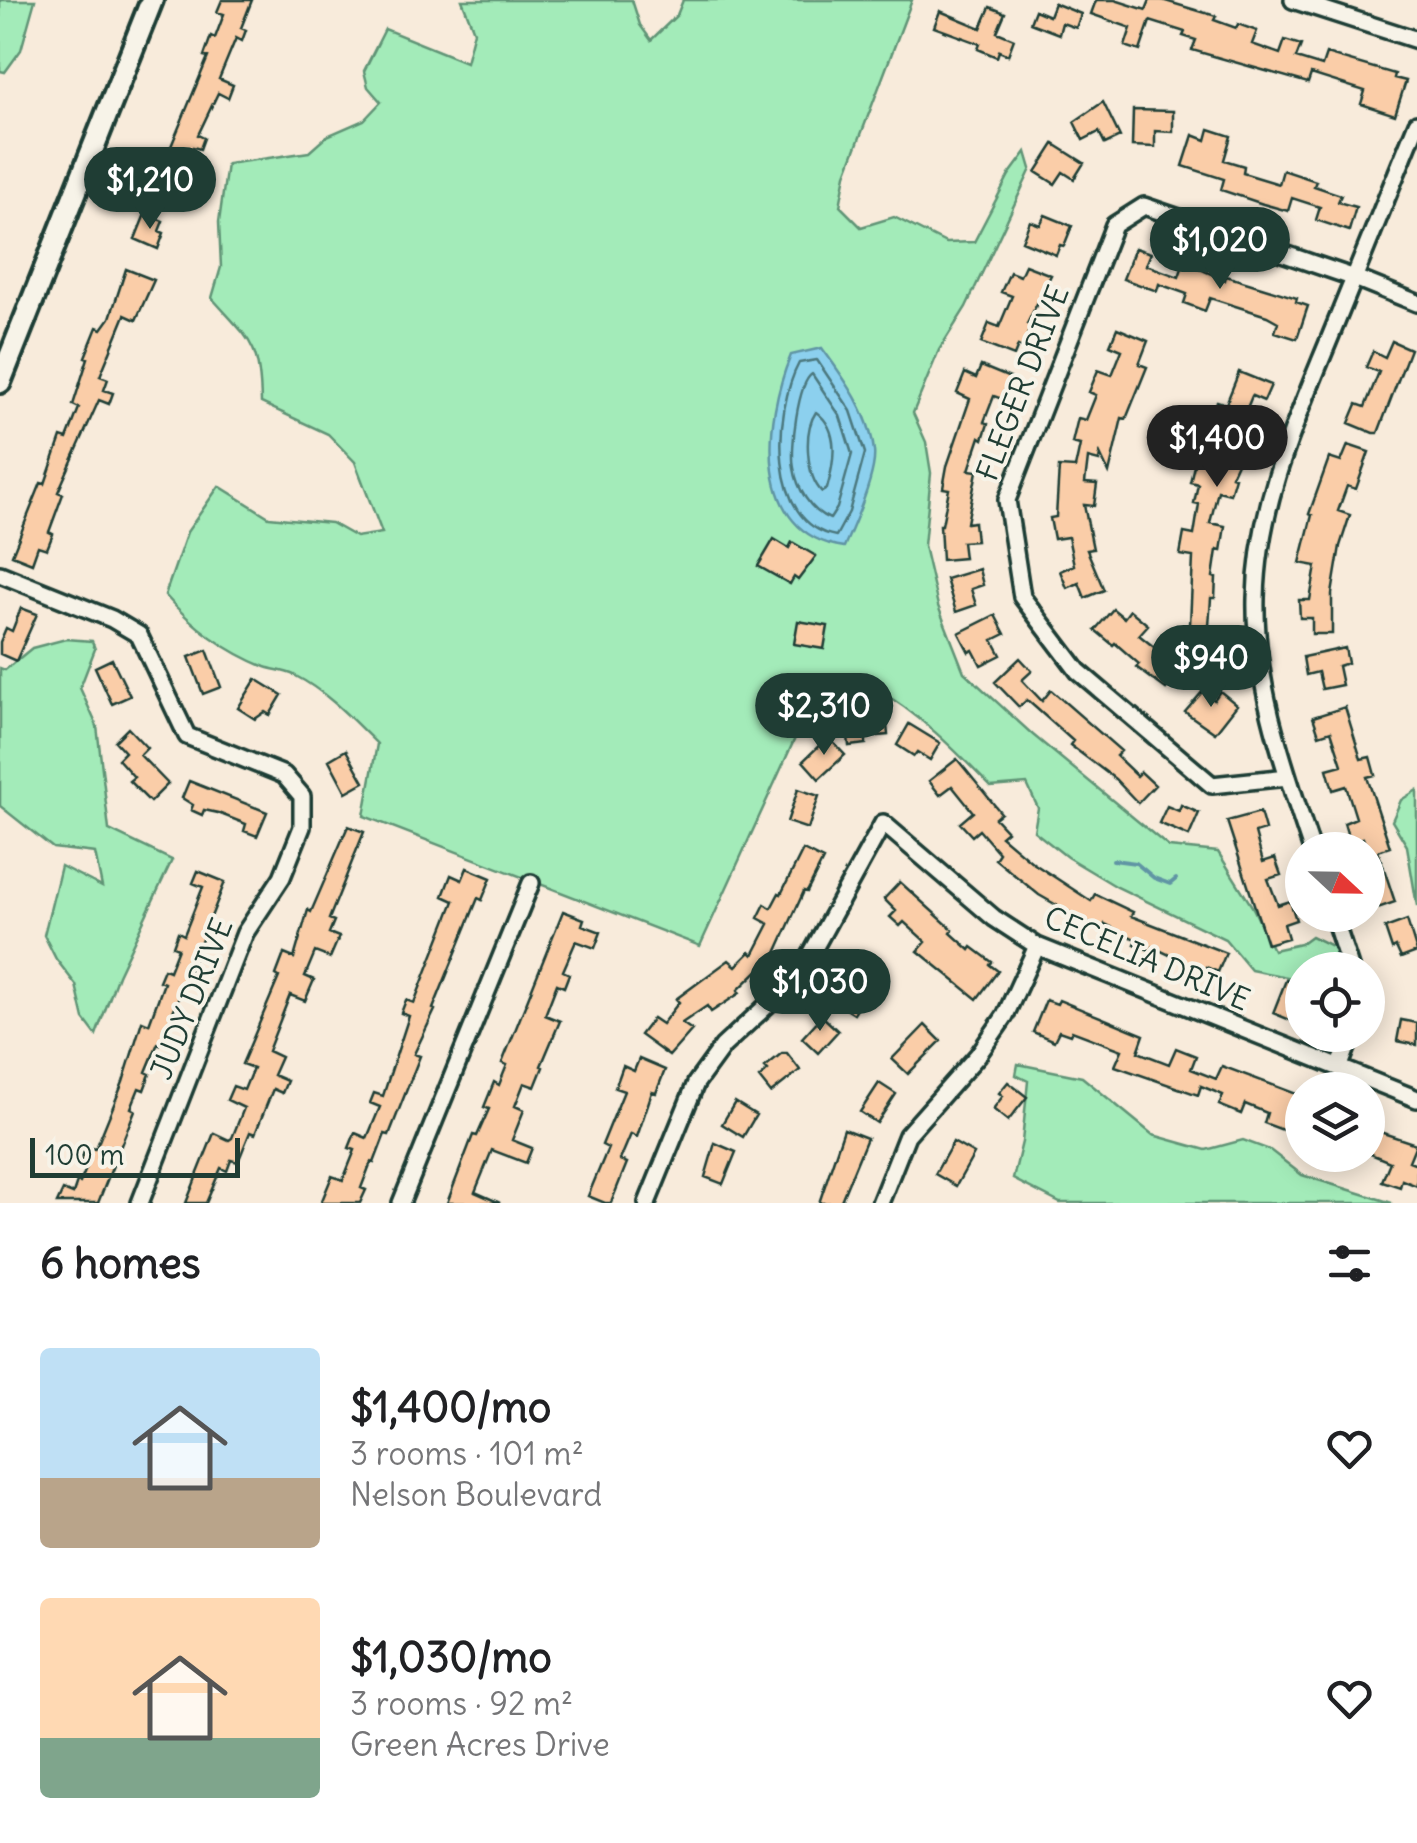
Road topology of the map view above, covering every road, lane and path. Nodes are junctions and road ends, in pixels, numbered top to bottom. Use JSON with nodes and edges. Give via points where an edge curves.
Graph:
{"nodes":[{"id":1,"x":152,"y":0,"type":"edge"},
{"id":2,"x":1293,"y":0,"type":"edge"},
{"id":3,"x":1417,"y":40,"type":"edge"},
{"id":4,"x":1417,"y":123,"type":"edge"},
{"id":5,"x":1354,"y":278,"type":"junction"},
{"id":6,"x":1417,"y":303,"type":"edge"},
{"id":7,"x":0,"y":382,"type":"edge"},
{"id":8,"x":0,"y":574,"type":"edge"},
{"id":9,"x":1288,"y":777,"type":"junction"},
{"id":10,"x":1306,"y":832,"type":"edge"},
{"id":11,"x":530,"y":883,"type":"dead end"},
{"id":12,"x":1037,"y":946,"type":"junction"},
{"id":13,"x":1345,"y":1052,"type":"edge"},
{"id":14,"x":1339,"y":1068,"type":"junction"},
{"id":15,"x":1417,"y":1100,"type":"edge"},
{"id":16,"x":140,"y":1203,"type":"edge"},
{"id":17,"x":401,"y":1203,"type":"edge"},
{"id":18,"x":647,"y":1203,"type":"edge"},
{"id":19,"x":880,"y":1203,"type":"edge"}],
"edges":[{"from":1,"to":7,"type":"street"},
{"from":2,"to":3,"type":"street"},
{"from":4,"to":5,"type":"street"},
{"from":5,"to":6,"type":"street"},
{"from":5,"to":9,"type":"street","via":[[1277,467],[1262,529],[1256,599],[1262,680]]},
{"from":5,"to":9,"type":"street","name":"FLEGER DRIVE","via":[[1144,206],[1114,225],[1007,500],[1022,597],[1078,670],[1212,785]]},
{"from":8,"to":16,"type":"street","name":"JUDY DRIVE","via":[[139,635],[187,736],[284,775],[302,796],[302,828],[282,877],[244,933]]},
{"from":9,"to":10,"type":"street"},
{"from":11,"to":17,"type":"street"},
{"from":12,"to":14,"type":"street","name":"CECELIA DRIVE"},
{"from":12,"to":18,"type":"street","name":"CECELIA DRIVE","via":[[883,823],[798,976],[724,1046],[696,1084]]},
{"from":12,"to":19,"type":"street","via":[[978,1056],[906,1135]]},
{"from":13,"to":14,"type":"street"},
{"from":14,"to":15,"type":"street","name":"CECELIA DRIVE"}]}
